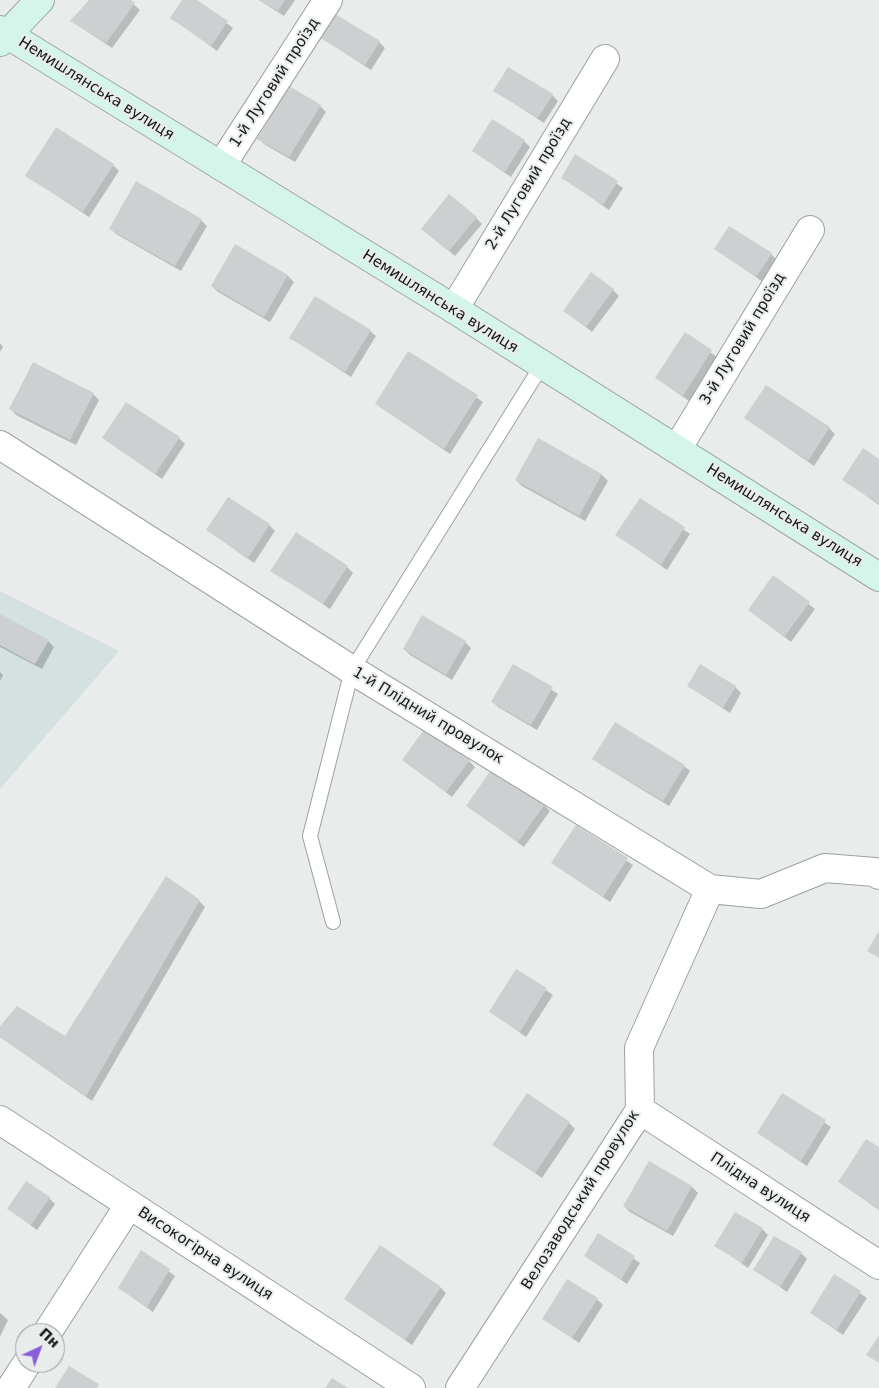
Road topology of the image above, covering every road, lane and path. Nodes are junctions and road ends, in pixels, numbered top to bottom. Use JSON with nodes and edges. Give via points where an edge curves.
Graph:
{"nodes":[{"id":1,"x":40,"y":0,"type":"edge"},
{"id":2,"x":328,"y":0,"type":"edge"},
{"id":3,"x":3,"y":36,"type":"edge"},
{"id":4,"x":605,"y":59,"type":"dead end"},
{"id":5,"x":221,"y":166,"type":"junction"},
{"id":6,"x":810,"y":230,"type":"dead end"},
{"id":7,"x":454,"y":309,"type":"junction"},
{"id":8,"x":542,"y":365,"type":"junction"},
{"id":9,"x":0,"y":445,"type":"edge"},
{"id":10,"x":677,"y":449,"type":"junction"},
{"id":11,"x":879,"y":576,"type":"edge"},
{"id":12,"x":352,"y":670,"type":"junction"},
{"id":13,"x":879,"y":875,"type":"edge"},
{"id":14,"x":710,"y":888,"type":"junction"},
{"id":15,"x":333,"y":922,"type":"dead end"},
{"id":16,"x":640,"y":1110,"type":"junction"},
{"id":17,"x":0,"y":1120,"type":"edge"},
{"id":18,"x":130,"y":1205,"type":"junction"},
{"id":19,"x":879,"y":1265,"type":"edge"},
{"id":20,"x":53,"y":1323,"type":"edge"},
{"id":21,"x":21,"y":1373,"type":"edge"},
{"id":22,"x":11,"y":1388,"type":"edge"},
{"id":23,"x":411,"y":1388,"type":"edge"},
{"id":24,"x":460,"y":1388,"type":"edge"}],
"edges":[{"from":1,"to":3,"type":"street"},
{"from":2,"to":5,"type":"street","name":"1-й Луговий проїзд"},
{"from":3,"to":5,"type":"street","name":"Немишлянська вулиця"},
{"from":4,"to":7,"type":"street","name":"2-й Луговий проїзд"},
{"from":5,"to":7,"type":"street","name":"Немишлянська вулиця"},
{"from":6,"to":10,"type":"street","name":"3-й Луговий проїзд"},
{"from":7,"to":8,"type":"street","name":"Немишлянська вулиця"},
{"from":8,"to":10,"type":"street","name":"Немишлянська вулиця"},
{"from":8,"to":12,"type":"lane"},
{"from":9,"to":12,"type":"street","name":"1-й Плідний провулок"},
{"from":10,"to":11,"type":"street","name":"Немишлянська вулиця"},
{"from":12,"to":14,"type":"street","name":"1-й Плідний провулок"},
{"from":12,"to":15,"type":"lane","via":[[310,836]]},
{"from":13,"to":14,"type":"street","name":"1-й Плідний провулок","via":[[825,868],[761,894]]},
{"from":14,"to":16,"type":"street","name":"Велозаводський провулок","via":[[639,1048]]},
{"from":16,"to":19,"type":"street","name":"Плідна вулиця"},
{"from":16,"to":24,"type":"street","name":"Велозаводський провулок"},
{"from":17,"to":18,"type":"street","name":"Високогірна вулиця"},
{"from":18,"to":20,"type":"street"},
{"from":18,"to":23,"type":"street","name":"Високогірна вулиця"},
{"from":21,"to":22,"type":"street"}]}
